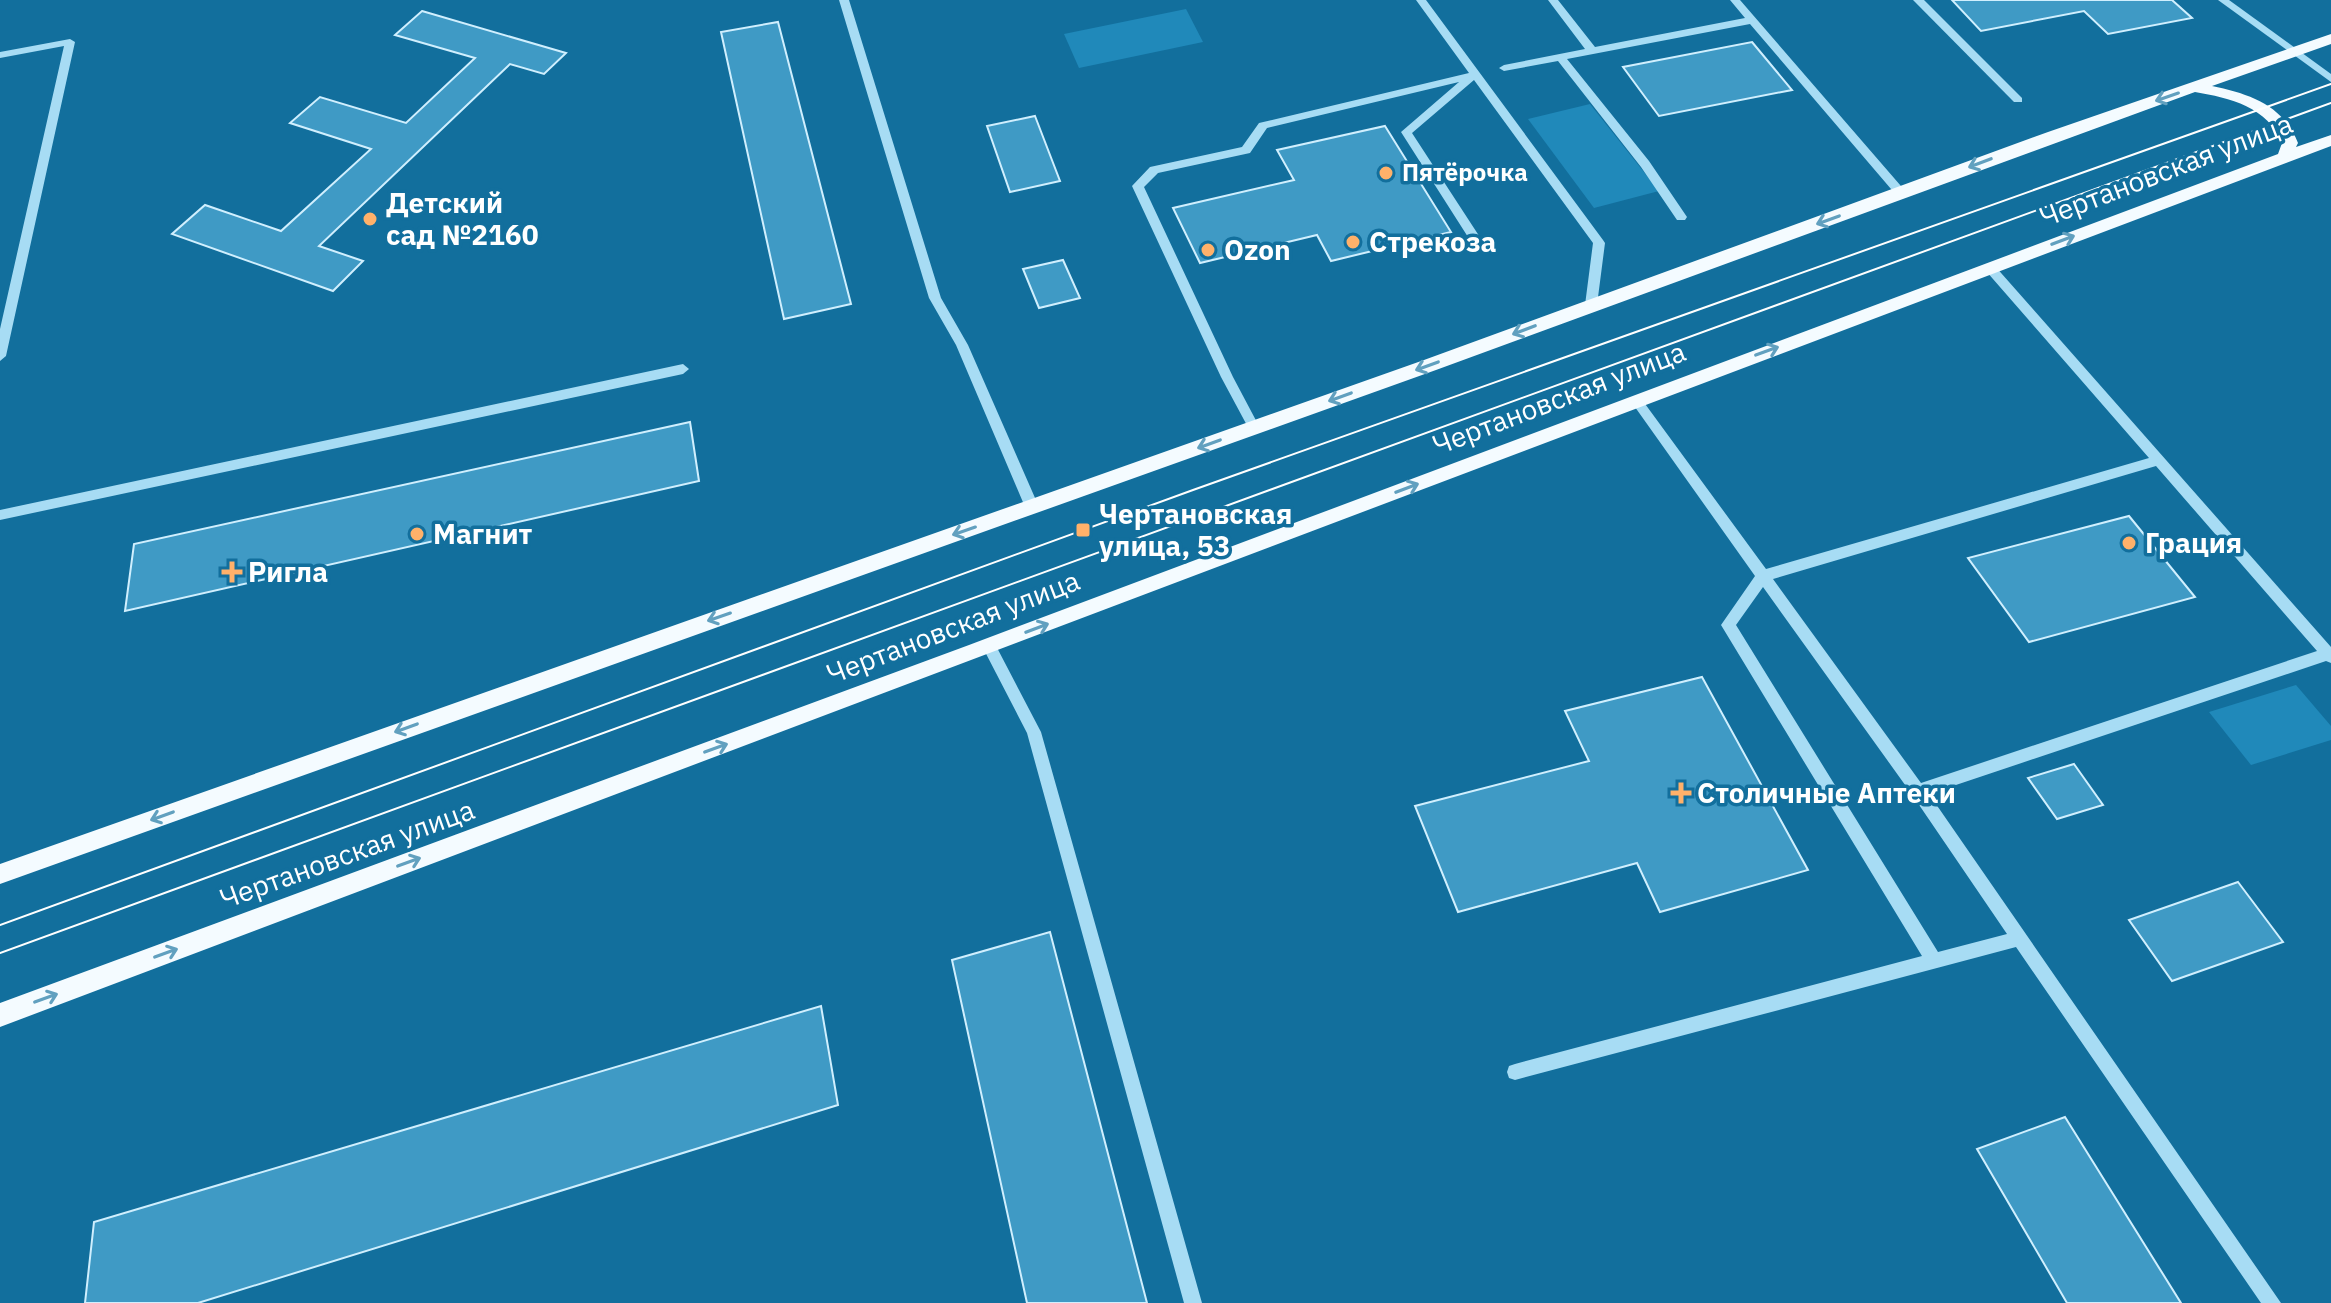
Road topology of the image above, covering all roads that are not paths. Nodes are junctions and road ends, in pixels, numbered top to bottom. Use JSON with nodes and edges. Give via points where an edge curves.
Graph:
{"nodes":[{"id":1,"x":844,"y":0,"type":"edge"},
{"id":2,"x":1421,"y":0,"type":"edge"},
{"id":3,"x":1553,"y":0,"type":"edge"},
{"id":4,"x":1735,"y":0,"type":"edge"},
{"id":5,"x":1918,"y":0,"type":"edge"},
{"id":6,"x":2223,"y":0,"type":"edge"},
{"id":7,"x":1753,"y":20,"type":"junction"},
{"id":8,"x":2331,"y":39,"type":"edge"},
{"id":9,"x":1593,"y":52,"type":"junction"},
{"id":10,"x":2293,"y":52,"type":"junction"},
{"id":11,"x":0,"y":55,"type":"edge"},
{"id":12,"x":1561,"y":58,"type":"junction"},
{"id":13,"x":1504,"y":68,"type":"dead end"},
{"id":14,"x":1474,"y":75,"type":"junction"},
{"id":15,"x":2331,"y":79,"type":"edge"},
{"id":16,"x":2195,"y":87,"type":"junction"},
{"id":17,"x":2018,"y":100,"type":"dead end"},
{"id":18,"x":2331,"y":140,"type":"edge"},
{"id":19,"x":2285,"y":157,"type":"junction"},
{"id":20,"x":1901,"y":193,"type":"junction"},
{"id":21,"x":1681,"y":217,"type":"dead end"},
{"id":22,"x":1479,"y":245,"type":"dead end"},
{"id":23,"x":1990,"y":268,"type":"junction"},
{"id":24,"x":1591,"y":305,"type":"junction"},
{"id":25,"x":0,"y":356,"type":"edge"},
{"id":26,"x":683,"y":369,"type":"dead end"},
{"id":27,"x":1636,"y":400,"type":"junction"},
{"id":28,"x":1254,"y":428,"type":"junction"},
{"id":29,"x":2159,"y":460,"type":"junction"},
{"id":30,"x":1032,"y":507,"type":"junction"},
{"id":31,"x":0,"y":515,"type":"edge"},
{"id":32,"x":1763,"y":576,"type":"junction"},
{"id":33,"x":989,"y":646,"type":"junction"},
{"id":34,"x":2330,"y":655,"type":"edge"},
{"id":35,"x":1918,"y":791,"type":"junction"},
{"id":36,"x":0,"y":874,"type":"edge"},
{"id":37,"x":2020,"y":938,"type":"junction"},
{"id":38,"x":1934,"y":961,"type":"junction"},
{"id":39,"x":0,"y":1015,"type":"edge"},
{"id":40,"x":1515,"y":1072,"type":"dead end"},
{"id":41,"x":1193,"y":1303,"type":"edge"},
{"id":42,"x":2272,"y":1303,"type":"edge"}],
"edges":[{"from":1,"to":30,"type":"street","via":[[935,298],[962,345]]},
{"from":2,"to":14,"type":"street"},
{"from":3,"to":9,"type":"street"},
{"from":4,"to":7,"type":"street"},
{"from":5,"to":17,"type":"street"},
{"from":6,"to":10,"type":"street"},
{"from":7,"to":9,"type":"street"},
{"from":7,"to":20,"type":"street"},
{"from":8,"to":10,"type":"main road"},
{"from":9,"to":12,"type":"street"},
{"from":10,"to":15,"type":"street"},
{"from":10,"to":16,"type":"main road"},
{"from":11,"to":25,"type":"street","via":[[70,42]]},
{"from":12,"to":13,"type":"street"},
{"from":12,"to":21,"type":"street"},
{"from":14,"to":22,"type":"street","via":[[1406,132]]},
{"from":14,"to":24,"type":"street","via":[[1599,243]]},
{"from":14,"to":28,"type":"street","via":[[1263,125],[1246,150],[1154,170],[1138,186]]},
{"from":16,"to":19,"type":"main road","via":[[2242,99],[2280,122],[2290,143]]},
{"from":16,"to":20,"type":"main road","one_way":true},
{"from":18,"to":19,"type":"main road","name":"Чертановская улица"},
{"from":23,"to":19,"type":"main road","name":"Чертановская улица","one_way":true},
{"from":20,"to":24,"type":"main road","one_way":true},
{"from":27,"to":23,"type":"main road","name":"Чертановская улица","one_way":true},
{"from":23,"to":29,"type":"street"},
{"from":24,"to":28,"type":"main road","one_way":true},
{"from":26,"to":31,"type":"street"},
{"from":27,"to":32,"type":"street"},
{"from":33,"to":27,"type":"main road","name":"Чертановская улица","one_way":true},
{"from":28,"to":30,"type":"main road","one_way":true},
{"from":29,"to":32,"type":"street"},
{"from":29,"to":34,"type":"street"},
{"from":30,"to":36,"type":"main road","one_way":true},
{"from":32,"to":35,"type":"street"},
{"from":32,"to":38,"type":"street","via":[[1728,625]]},
{"from":39,"to":33,"type":"main road","name":"Чертановская улица","one_way":true},
{"from":33,"to":41,"type":"street","via":[[1034,732]]},
{"from":34,"to":35,"type":"street"},
{"from":35,"to":37,"type":"street"},
{"from":37,"to":38,"type":"street"},
{"from":37,"to":42,"type":"street"},
{"from":38,"to":40,"type":"street"}]}
